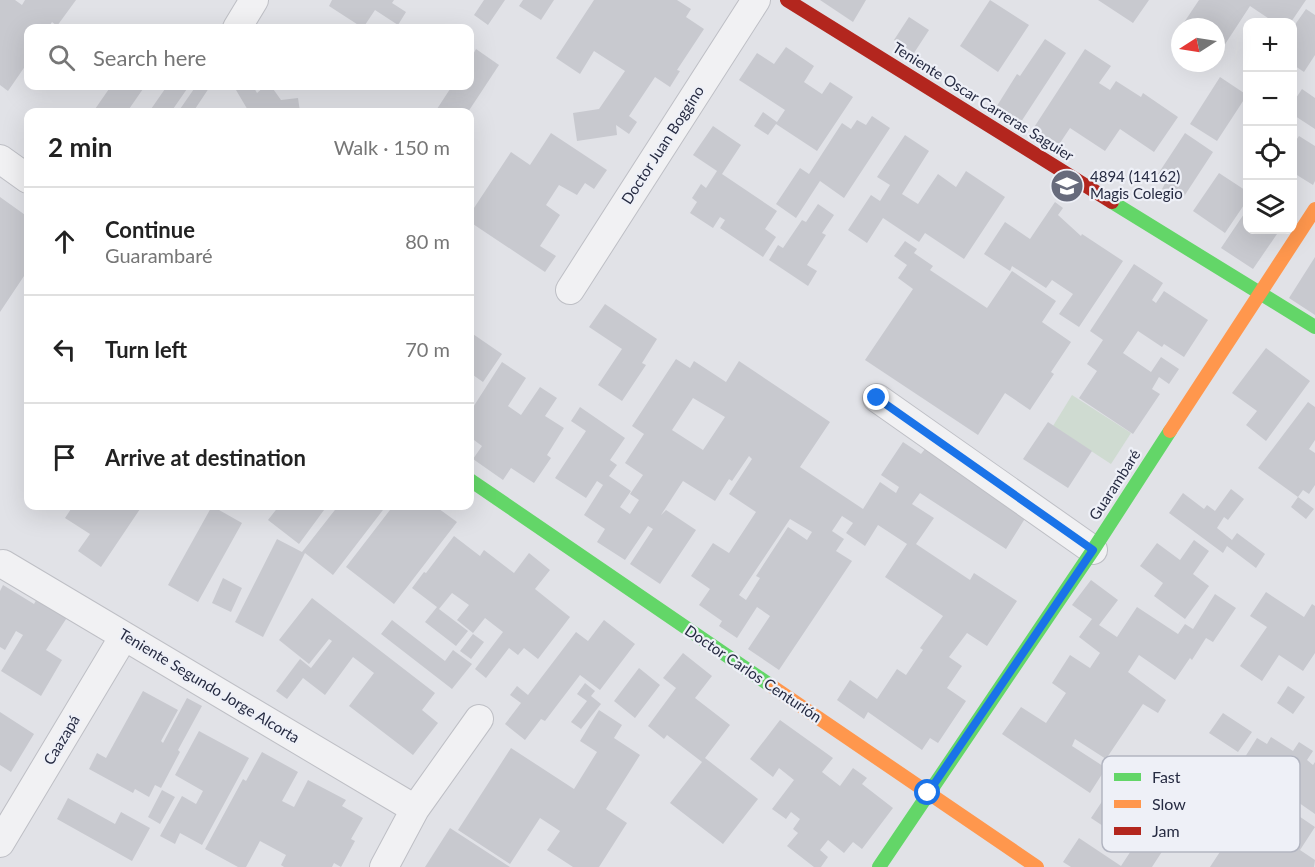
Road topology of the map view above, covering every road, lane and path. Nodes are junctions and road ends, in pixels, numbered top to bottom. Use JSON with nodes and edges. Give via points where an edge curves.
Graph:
{"nodes":[{"id":1,"x":254,"y":0,"type":"edge"},
{"id":2,"x":756,"y":0,"type":"edge"},
{"id":3,"x":787,"y":0,"type":"edge"},
{"id":4,"x":239,"y":24,"type":"edge"},
{"id":5,"x":0,"y":159,"type":"edge"},
{"id":6,"x":24,"y":176,"type":"edge"},
{"id":7,"x":1315,"y":209,"type":"edge"},
{"id":8,"x":570,"y":290,"type":"dead end"},
{"id":9,"x":1261,"y":293,"type":"junction"},
{"id":10,"x":1315,"y":327,"type":"edge"},
{"id":11,"x":877,"y":398,"type":"dead end"},
{"id":12,"x":474,"y":483,"type":"edge"},
{"id":13,"x":1093,"y":550,"type":"junction"},
{"id":14,"x":3,"y":564,"type":"dead end"},
{"id":15,"x":124,"y":636,"type":"junction"},
{"id":16,"x":479,"y":719,"type":"dead end"},
{"id":17,"x":928,"y":793,"type":"junction"},
{"id":18,"x":415,"y":809,"type":"junction"},
{"id":19,"x":0,"y":843,"type":"edge"},
{"id":20,"x":384,"y":867,"type":"edge"},
{"id":21,"x":879,"y":867,"type":"edge"},
{"id":22,"x":1037,"y":867,"type":"edge"}],
"edges":[{"from":1,"to":4,"type":"street"},
{"from":2,"to":8,"type":"street","name":"Doctor Juan Boggino"},
{"from":3,"to":9,"type":"street","name":"Teniente Oscar Carreras Saguier"},
{"from":5,"to":6,"type":"street"},
{"from":7,"to":9,"type":"street","name":"Guarambaré"},
{"from":9,"to":10,"type":"street","name":"Teniente Oscar Carreras Saguier"},
{"from":9,"to":13,"type":"street","name":"Guarambaré"},
{"from":11,"to":13,"type":"street"},
{"from":12,"to":17,"type":"street","name":"Doctor Carlos Centurión"},
{"from":13,"to":17,"type":"street","name":"Guarambaré"},
{"from":14,"to":15,"type":"street","name":"Teniente Segundo Jorge Alcorta"},
{"from":15,"to":18,"type":"street","name":"Teniente Segundo Jorge Alcorta"},
{"from":15,"to":19,"type":"street","name":"Caazapá"},
{"from":16,"to":18,"type":"street"},
{"from":17,"to":21,"type":"street","name":"Guarambaré"},
{"from":17,"to":22,"type":"street","name":"Doctor Carlos Centurión"},
{"from":18,"to":20,"type":"street"}]}
